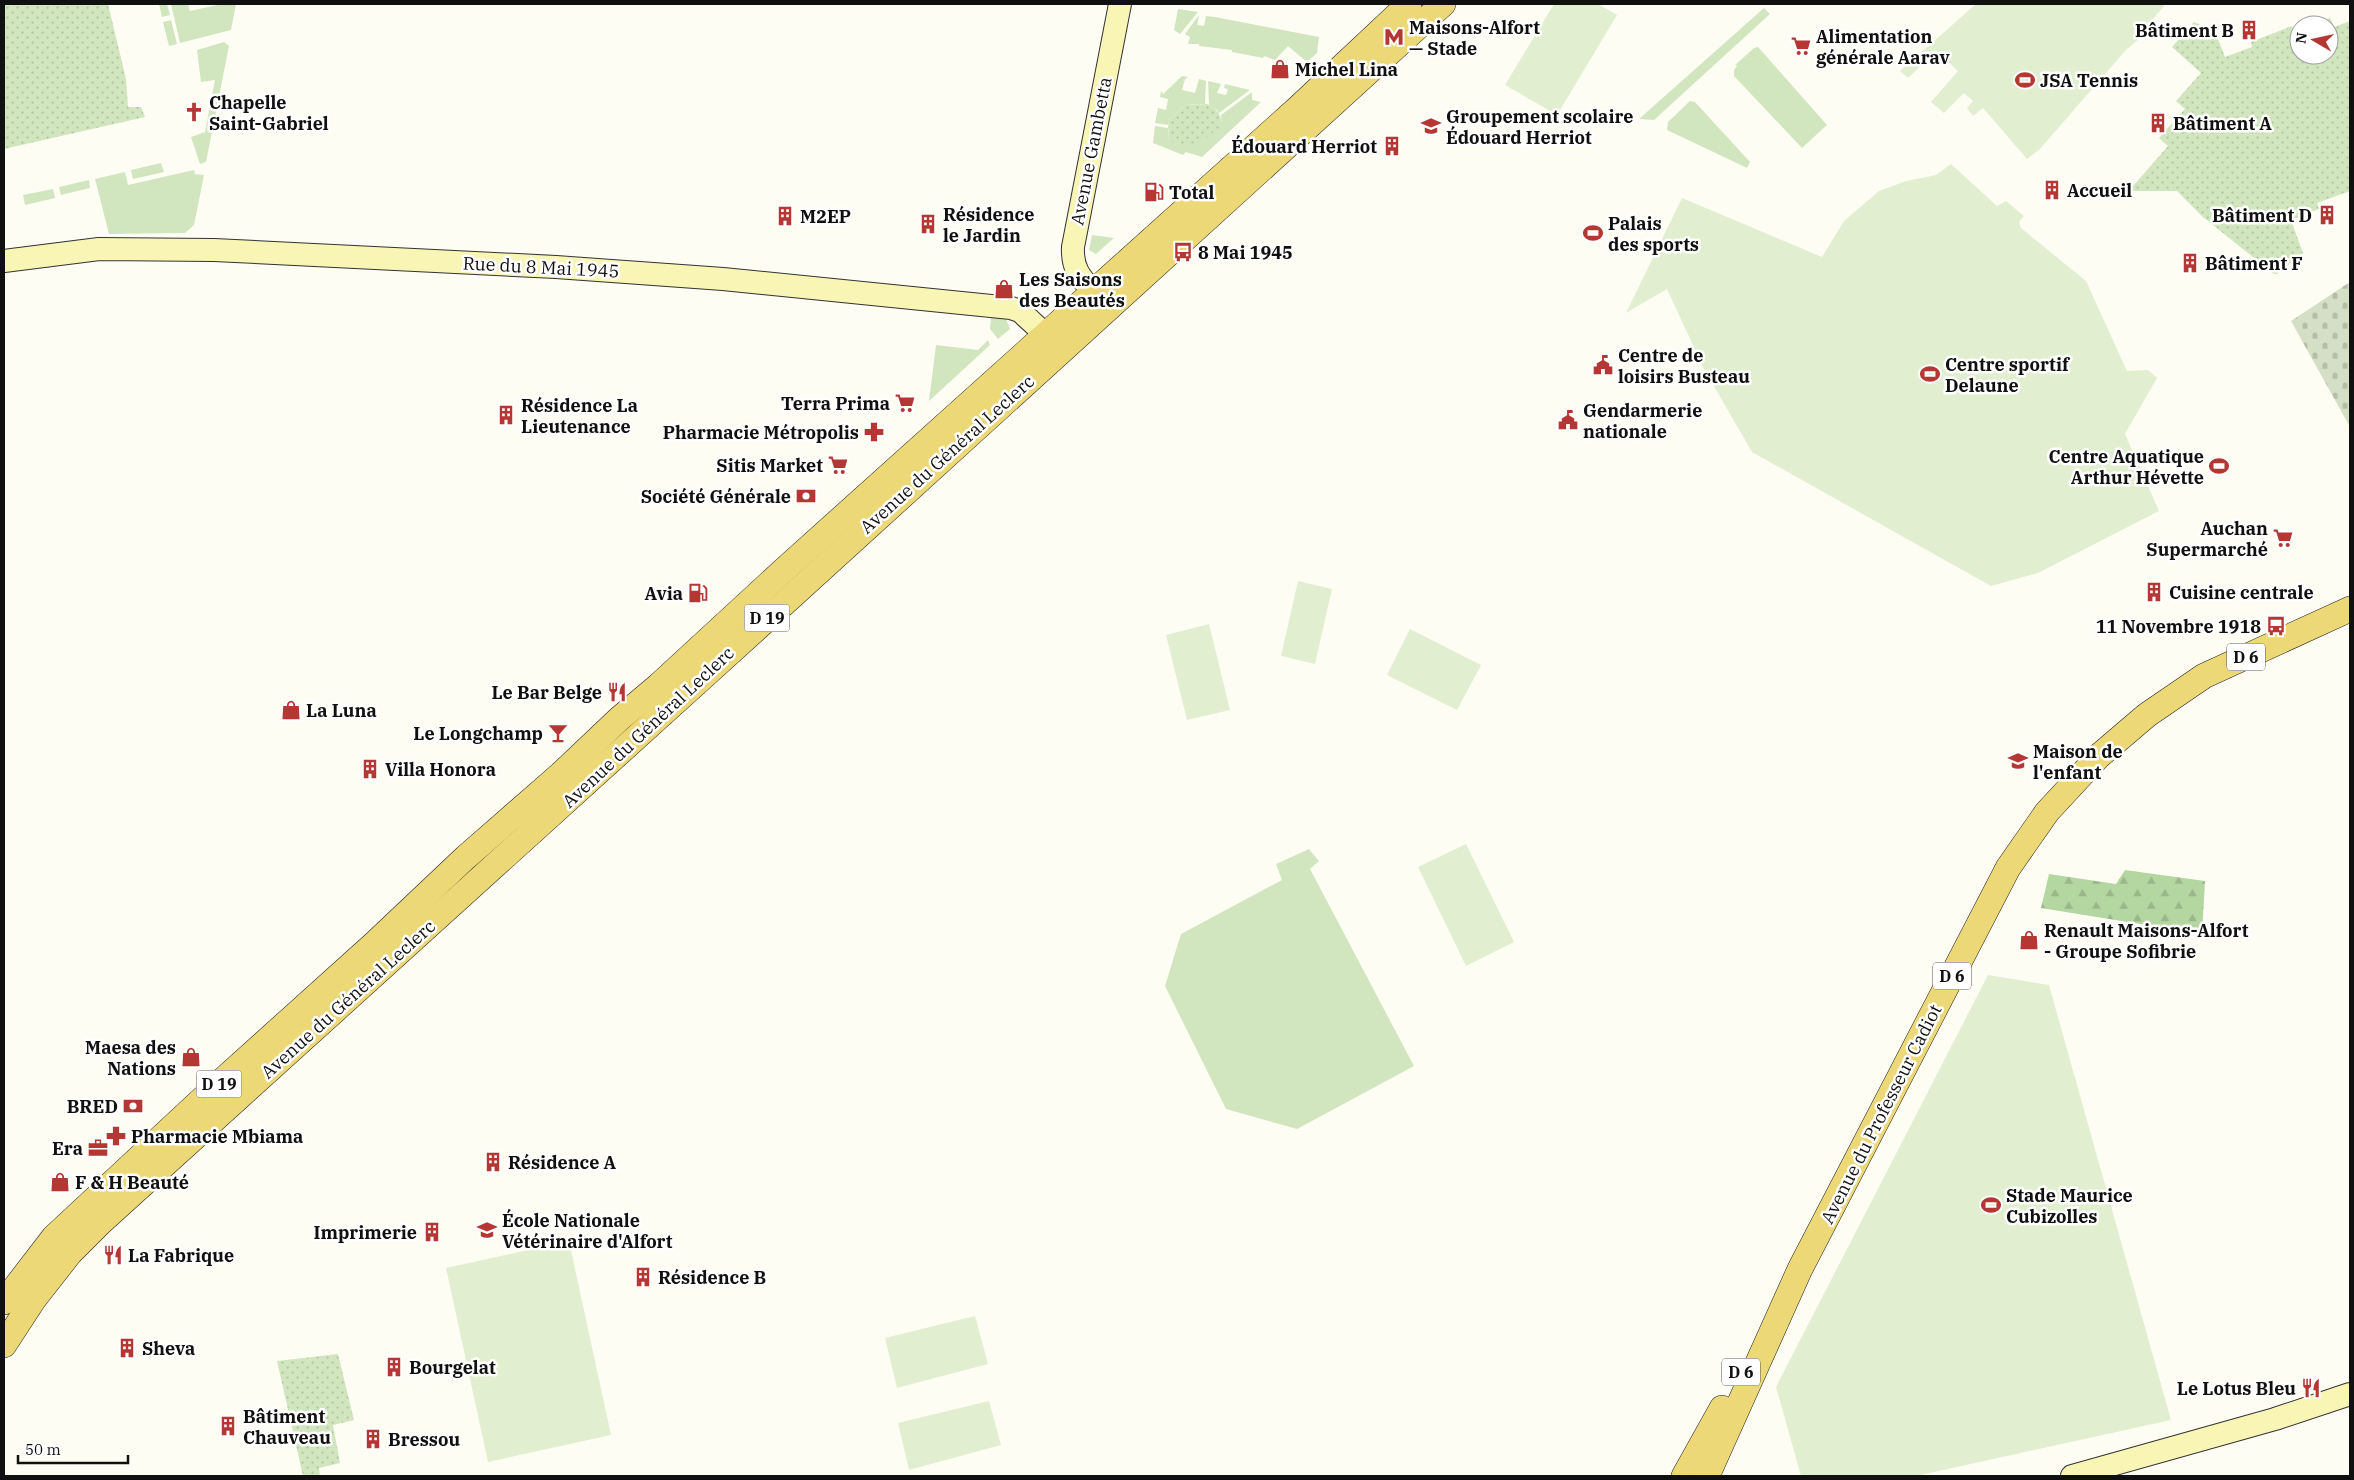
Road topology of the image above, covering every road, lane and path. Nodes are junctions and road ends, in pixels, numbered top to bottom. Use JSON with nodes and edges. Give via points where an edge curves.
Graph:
{"nodes":[{"id":1,"x":1120,"y":4,"type":"edge"},
{"id":2,"x":1409,"y":4,"type":"edge"},
{"id":3,"x":1444,"y":4,"type":"edge"},
{"id":4,"x":1228,"y":185,"type":"junction"},
{"id":5,"x":4,"y":262,"type":"edge"},
{"id":6,"x":1093,"y":291,"type":"junction"},
{"id":7,"x":1054,"y":342,"type":"junction"},
{"id":8,"x":2350,"y":610,"type":"edge"},
{"id":9,"x":445,"y":877,"type":"junction"},
{"id":10,"x":426,"y":930,"type":"junction"},
{"id":11,"x":1800,"y":1269,"type":"junction"},
{"id":12,"x":4,"y":1302,"type":"edge"},
{"id":13,"x":4,"y":1345,"type":"edge"},
{"id":14,"x":2350,"y":1394,"type":"edge"},
{"id":15,"x":1684,"y":1476,"type":"edge"},
{"id":16,"x":1707,"y":1476,"type":"edge"},
{"id":17,"x":2072,"y":1476,"type":"edge"}],
"edges":[{"from":1,"to":6,"type":"street","name":"Avenue Gambetta","via":[[1072,257],[1078,276]]},
{"from":2,"to":4,"type":"main road","name":"Avenue du Général Leclerc","number":"D 19"},
{"from":3,"to":4,"type":"main road","name":"Avenue du Général Leclerc","number":"D 19"},
{"from":4,"to":6,"type":"main road","name":"Avenue du Général Leclerc","number":"D 19"},
{"from":4,"to":7,"type":"main road","name":"Avenue du Général Leclerc","number":"D 19"},
{"from":5,"to":7,"type":"street","name":"Rue du 8 Mai 1945","via":[[99,249],[192,249],[723,278],[1011,308],[1020,311]]},
{"from":6,"to":7,"type":"main road","name":"Avenue du Général Leclerc","number":"D 19"},
{"from":7,"to":9,"type":"main road","name":"Avenue du Général Leclerc","number":"D 19"},
{"from":7,"to":10,"type":"main road","name":"Avenue du Général Leclerc","number":"D 19"},
{"from":8,"to":11,"type":"main road","name":"Avenue du Professeur Cadiot","number":"D 6","via":[[2204,676],[2147,715],[2098,756],[2047,812],[2008,868]]},
{"from":9,"to":10,"type":"main road"},
{"from":9,"to":12,"type":"main road","name":"Avenue du Général Leclerc","number":"D 19","via":[[54,1237]]},
{"from":10,"to":13,"type":"main road","name":"Avenue du Général Leclerc","number":"D 19","via":[[70,1253]]},
{"from":11,"to":15,"type":"main road","name":"Avenue du Professeur Cadiot","number":"D 6"},
{"from":11,"to":16,"type":"main road","name":"Avenue du Professeur Cadiot","number":"D 6"},
{"from":14,"to":17,"type":"street","via":[[2115,1466]]}]}
